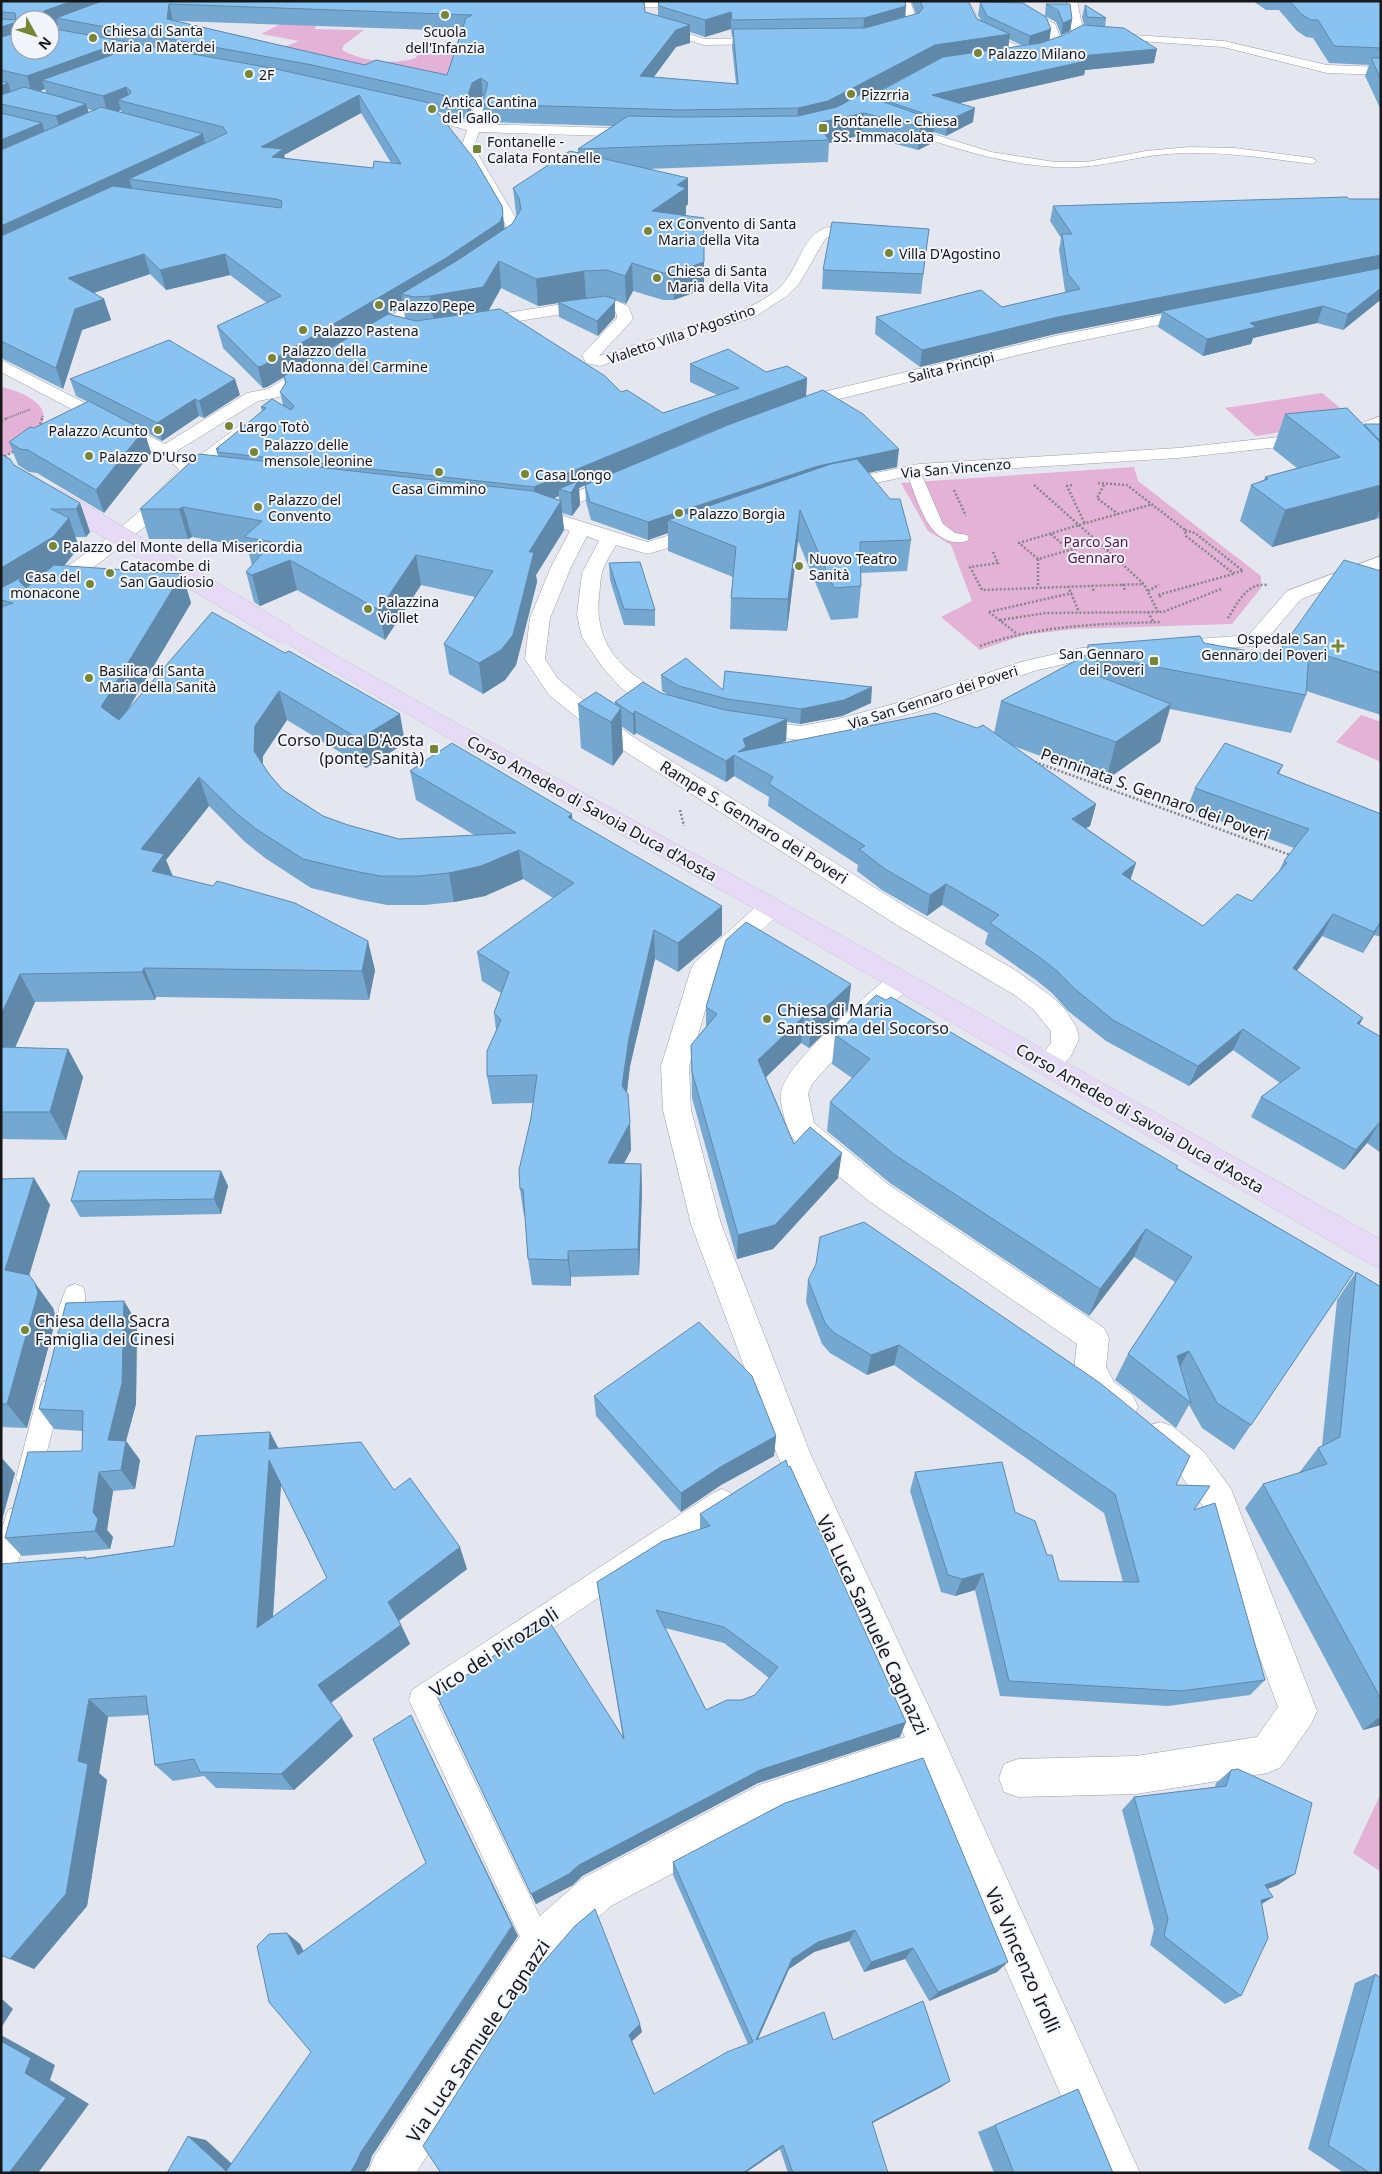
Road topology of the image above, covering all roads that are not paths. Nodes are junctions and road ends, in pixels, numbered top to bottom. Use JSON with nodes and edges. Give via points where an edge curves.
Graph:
{"nodes":[{"id":1,"x":905,"y":1,"type":"edge"},
{"id":2,"x":964,"y":1,"type":"edge"},
{"id":3,"x":1006,"y":1,"type":"edge"},
{"id":4,"x":1072,"y":1,"type":"edge"},
{"id":5,"x":651,"y":3,"type":"edge"},
{"id":6,"x":596,"y":4,"type":"edge"},
{"id":7,"x":703,"y":5,"type":"edge"},
{"id":8,"x":1078,"y":34,"type":"junction"},
{"id":9,"x":880,"y":35,"type":"edge"},
{"id":10,"x":782,"y":41,"type":"edge"},
{"id":11,"x":1043,"y":50,"type":"junction"},
{"id":12,"x":1003,"y":57,"type":"edge"},
{"id":13,"x":1381,"y":71,"type":"edge"},
{"id":14,"x":482,"y":102,"type":"edge"},
{"id":15,"x":391,"y":106,"type":"edge"},
{"id":16,"x":901,"y":126,"type":"edge"},
{"id":17,"x":652,"y":133,"type":"edge"},
{"id":18,"x":472,"y":135,"type":"junction"},
{"id":19,"x":1312,"y":161,"type":"dead end"},
{"id":20,"x":843,"y":231,"type":"edge"},
{"id":21,"x":485,"y":262,"type":"edge"},
{"id":22,"x":447,"y":288,"type":"edge"},
{"id":23,"x":1216,"y":309,"type":"edge"},
{"id":24,"x":389,"y":324,"type":"junction"},
{"id":25,"x":460,"y":326,"type":"edge"},
{"id":26,"x":411,"y":330,"type":"edge"},
{"id":27,"x":356,"y":342,"type":"edge"},
{"id":28,"x":330,"y":357,"type":"edge"},
{"id":29,"x":1,"y":366,"type":"edge"},
{"id":30,"x":784,"y":413,"type":"edge"},
{"id":31,"x":258,"y":420,"type":"edge"},
{"id":32,"x":1381,"y":421,"type":"edge"},
{"id":33,"x":1337,"y":433,"type":"junction"},
{"id":34,"x":1349,"y":447,"type":"edge"},
{"id":35,"x":177,"y":462,"type":"junction"},
{"id":36,"x":913,"y":470,"type":"junction"},
{"id":37,"x":633,"y":473,"type":"edge"},
{"id":38,"x":207,"y":478,"type":"edge"},
{"id":39,"x":39,"y":487,"type":"edge"},
{"id":40,"x":823,"y":489,"type":"edge"},
{"id":41,"x":510,"y":511,"type":"edge"},
{"id":42,"x":538,"y":514,"type":"junction"},
{"id":43,"x":719,"y":526,"type":"edge"},
{"id":44,"x":582,"y":528,"type":"junction"},
{"id":45,"x":610,"y":538,"type":"junction"},
{"id":46,"x":962,"y":538,"type":"dead end"},
{"id":47,"x":1381,"y":562,"type":"edge"},
{"id":48,"x":1321,"y":585,"type":"junction"},
{"id":49,"x":1346,"y":593,"type":"edge"},
{"id":50,"x":1,"y":614,"type":"edge"},
{"id":51,"x":685,"y":713,"type":"edge"},
{"id":52,"x":734,"y":725,"type":"edge"},
{"id":53,"x":771,"y":907,"type":"junction"},
{"id":54,"x":900,"y":981,"type":"junction"},
{"id":55,"x":1048,"y":1065,"type":"junction"},
{"id":56,"x":1381,"y":1255,"type":"edge"},
{"id":57,"x":76,"y":1294,"type":"dead end"},
{"id":58,"x":739,"y":1490,"type":"edge"},
{"id":59,"x":32,"y":1570,"type":"edge"},
{"id":60,"x":2,"y":1577,"type":"edge"},
{"id":61,"x":929,"y":1748,"type":"junction"},
{"id":62,"x":1018,"y":1778,"type":"dead end"},
{"id":63,"x":538,"y":1944,"type":"junction"},
{"id":64,"x":390,"y":2173,"type":"edge"},
{"id":65,"x":1118,"y":2173,"type":"edge"}],
"edges":[{"from":1,"to":9,"type":"street","via":[[914,26]]},
{"from":2,"to":11,"type":"street","via":[[980,32]]},
{"from":3,"to":11,"type":"street","via":[[1051,26]]},
{"from":4,"to":8,"type":"street"},
{"from":5,"to":6,"type":"street"},
{"from":5,"to":7,"type":"street"},
{"from":5,"to":10,"type":"street","via":[[652,26],[704,42]]},
{"from":8,"to":11,"type":"street"},
{"from":8,"to":13,"type":"street","via":[[1224,44],[1271,58],[1327,68]]},
{"from":11,"to":12,"type":"street"},
{"from":14,"to":18,"type":"street"},
{"from":15,"to":18,"type":"street"},
{"from":16,"to":19,"type":"lane","via":[[950,145],[1038,163],[1078,165],[1156,152],[1210,150]]},
{"from":17,"to":18,"type":"street","via":[[505,130]]},
{"from":18,"to":21,"type":"street","via":[[469,151],[515,233],[508,246]]},
{"from":20,"to":25,"type":"street","name":"Vialetto Villa D'Agostino","via":[[824,232],[794,281],[782,293],[749,314],[600,361],[590,359],[591,353],[625,319],[624,310],[613,304],[586,305]]},
{"from":22,"to":24,"type":"street"},
{"from":23,"to":30,"type":"street","name":"Salita Principi","via":[[1055,341],[829,396]]},
{"from":24,"to":26,"type":"street"},
{"from":24,"to":27,"type":"street"},
{"from":28,"to":35,"type":"street","via":[[273,401],[253,397]]},
{"from":29,"to":35,"type":"street"},
{"from":31,"to":35,"type":"street","via":[[206,458]]},
{"from":32,"to":33,"type":"street","name":"Via San Vincenzo"},
{"from":33,"to":34,"type":"street"},
{"from":33,"to":36,"type":"street","name":"Via San Vincenzo","via":[[1178,453]]},
{"from":35,"to":38,"type":"street"},
{"from":35,"to":50,"type":"street","via":[[165,494],[147,515],[88,561]]},
{"from":36,"to":40,"type":"street","name":"Via San Vincenzo"},
{"from":36,"to":46,"type":"lane","via":[[942,532]]},
{"from":37,"to":42,"type":"street"},
{"from":39,"to":53,"type":"main road","name":"Corso Amedeo di Savoia Duca d'Aosta","bridge":true,"via":[[448,728]]},
{"from":41,"to":42,"type":"street"},
{"from":42,"to":44,"type":"street"},
{"from":43,"to":45,"type":"street","via":[[648,548]]},
{"from":44,"to":45,"type":"street"},
{"from":44,"to":55,"type":"street","name":"Rampe S. Gennaro dei Poveri","via":[[561,567],[540,618],[535,659],[555,689],[648,755],[1032,994],[1051,1013],[1066,1036],[1064,1044]]},
{"from":45,"to":51,"type":"street","via":[[592,573],[587,615],[592,637],[610,664],[630,684],[670,708]]},
{"from":47,"to":48,"type":"street","name":"Via San Gennaro dei Poveri"},
{"from":48,"to":49,"type":"street"},
{"from":48,"to":52,"type":"street","name":"Via San Gennaro dei Poveri","via":[[1294,595],[1255,642],[1081,654],[1028,666],[887,714],[816,731],[800,733]]},
{"from":53,"to":54,"type":"main road","name":"Corso Amedeo di Savoia Duca d'Aosta"},
{"from":53,"to":61,"type":"street","name":"Via Luca Samuele Cagnazzi","via":[[704,969],[675,1066],[677,1110],[706,1224],[783,1464]]},
{"from":54,"to":55,"type":"main road","name":"Corso Amedeo di Savoia Duca d'Aosta"},
{"from":54,"to":62,"type":"street","via":[[833,1043],[800,1079],[794,1094],[801,1128],[879,1193],[1093,1338],[1090,1369],[1103,1392],[1192,1463],[1219,1500],[1298,1711],[1268,1754],[1136,1775]]},
{"from":55,"to":56,"type":"main road","name":"Corso Amedeo di Savoia Duca d'Aosta"},
{"from":57,"to":60,"type":"lane"},
{"from":58,"to":63,"type":"lane","name":"Vico dei Pirozzoli","via":[[422,1700]]},
{"from":59,"to":60,"type":"lane"},
{"from":61,"to":63,"type":"street","name":"Via Luca Samuele Cagnazzi","via":[[773,1799],[597,1892]]},
{"from":61,"to":65,"type":"street","name":"Via Vincenzo Irolli"},
{"from":63,"to":64,"type":"street","name":"Via Luca Samuele Cagnazzi"}]}
